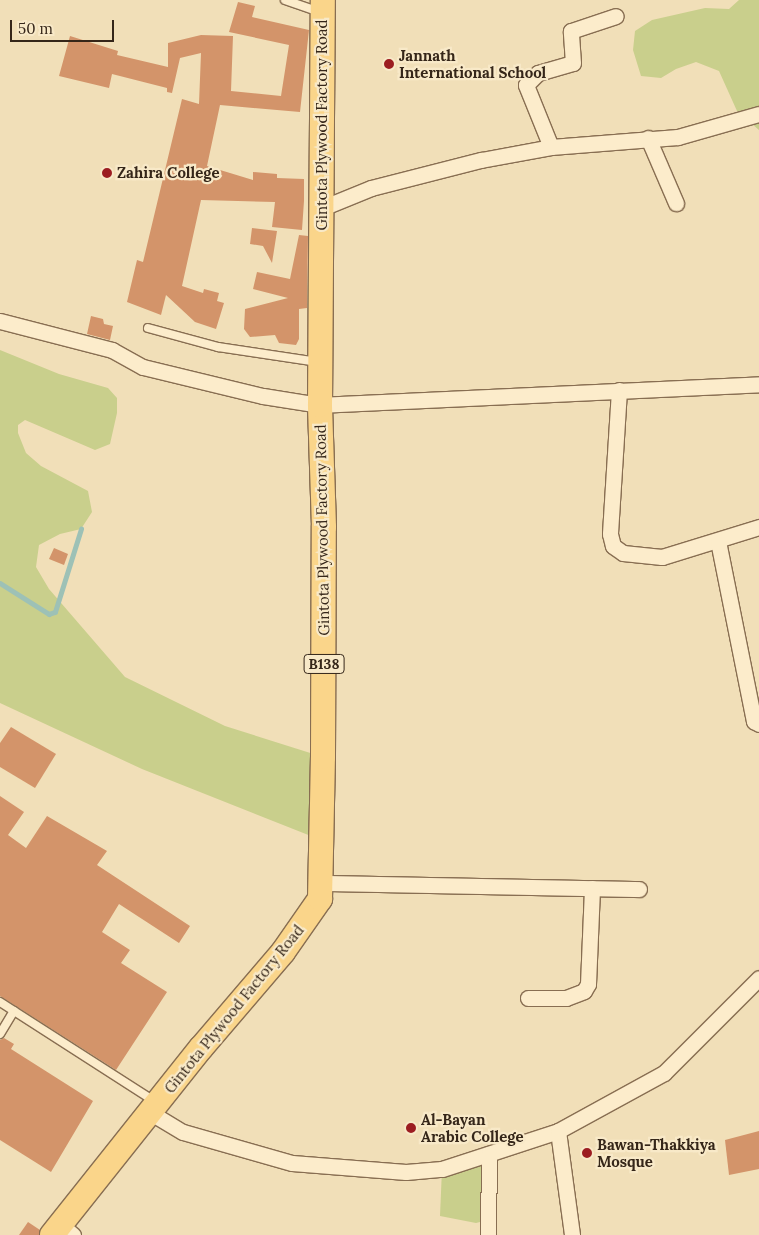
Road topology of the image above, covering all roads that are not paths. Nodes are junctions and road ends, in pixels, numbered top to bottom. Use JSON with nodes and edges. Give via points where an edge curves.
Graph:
{"nodes":[{"id":1,"x":285,"y":0,"type":"edge"},
{"id":2,"x":322,"y":6,"type":"edge"},
{"id":3,"x":616,"y":16,"type":"dead end"},
{"id":4,"x":759,"y":114,"type":"edge"},
{"id":5,"x":648,"y":138,"type":"junction"},
{"id":6,"x":551,"y":146,"type":"junction"},
{"id":7,"x":676,"y":203,"type":"dead end"},
{"id":8,"x":322,"y":208,"type":"junction"},
{"id":9,"x":0,"y":320,"type":"edge"},
{"id":10,"x":148,"y":328,"type":"dead end"},
{"id":11,"x":320,"y":362,"type":"junction"},
{"id":12,"x":759,"y":384,"type":"edge"},
{"id":13,"x":619,"y":390,"type":"junction"},
{"id":14,"x":320,"y":405,"type":"junction"},
{"id":15,"x":759,"y":527,"type":"edge"},
{"id":16,"x":718,"y":541,"type":"junction"},
{"id":17,"x":759,"y":724,"type":"edge"},
{"id":18,"x":322,"y":883,"type":"junction"},
{"id":19,"x":592,"y":888,"type":"junction"},
{"id":20,"x":640,"y":889,"type":"dead end"},
{"id":21,"x":759,"y":978,"type":"edge"},
{"id":22,"x":528,"y":998,"type":"dead end"},
{"id":23,"x":0,"y":1002,"type":"edge"},
{"id":24,"x":14,"y":1011,"type":"junction"},
{"id":25,"x":0,"y":1034,"type":"edge"},
{"id":26,"x":154,"y":1108,"type":"junction"},
{"id":27,"x":558,"y":1130,"type":"junction"},
{"id":28,"x":489,"y":1154,"type":"junction"},
{"id":29,"x":62,"y":1231,"type":"edge"},
{"id":30,"x":488,"y":1235,"type":"edge"},
{"id":31,"x":572,"y":1235,"type":"edge"}],
"edges":[{"from":1,"to":2,"type":"lane"},
{"from":2,"to":8,"type":"main road","name":"Gintota Plywood Factory Road","number":"B138"},
{"from":3,"to":6,"type":"street","via":[[571,31],[573,63],[538,74],[526,85]]},
{"from":4,"to":5,"type":"street","via":[[678,138]]},
{"from":5,"to":6,"type":"street"},
{"from":5,"to":7,"type":"street"},
{"from":6,"to":8,"type":"street","via":[[371,188]]},
{"from":8,"to":11,"type":"main road","name":"Gintota Plywood Factory Road","number":"B138"},
{"from":9,"to":14,"type":"street","via":[[112,350],[143,367],[263,396]]},
{"from":10,"to":11,"type":"lane","via":[[218,347]]},
{"from":11,"to":14,"type":"main road","name":"Gintota Plywood Factory Road","number":"B138"},
{"from":12,"to":13,"type":"street"},
{"from":13,"to":14,"type":"street"},
{"from":13,"to":16,"type":"street","via":[[610,534],[613,546],[623,553],[662,557]]},
{"from":14,"to":18,"type":"main road","name":"Gintota Plywood Factory Road","number":"B138","via":[[324,527]]},
{"from":15,"to":16,"type":"street"},
{"from":16,"to":17,"type":"street","via":[[754,721]]},
{"from":18,"to":19,"type":"street"},
{"from":18,"to":26,"type":"main road","name":"Gintota Plywood Factory Road","number":"B138","via":[[320,900],[283,952]]},
{"from":19,"to":20,"type":"street"},
{"from":19,"to":22,"type":"street","via":[[588,984],[584,991],[566,998]]},
{"from":21,"to":27,"type":"street","via":[[664,1073]]},
{"from":23,"to":24,"type":"lane"},
{"from":24,"to":25,"type":"lane"},
{"from":24,"to":26,"type":"lane"},
{"from":26,"to":28,"type":"street","via":[[183,1132],[292,1163],[406,1172],[442,1169]]},
{"from":26,"to":29,"type":"main road","name":"Gintota Plywood Factory Road","number":"B138"},
{"from":27,"to":28,"type":"street"},
{"from":27,"to":31,"type":"street"},
{"from":28,"to":30,"type":"street"}]}
